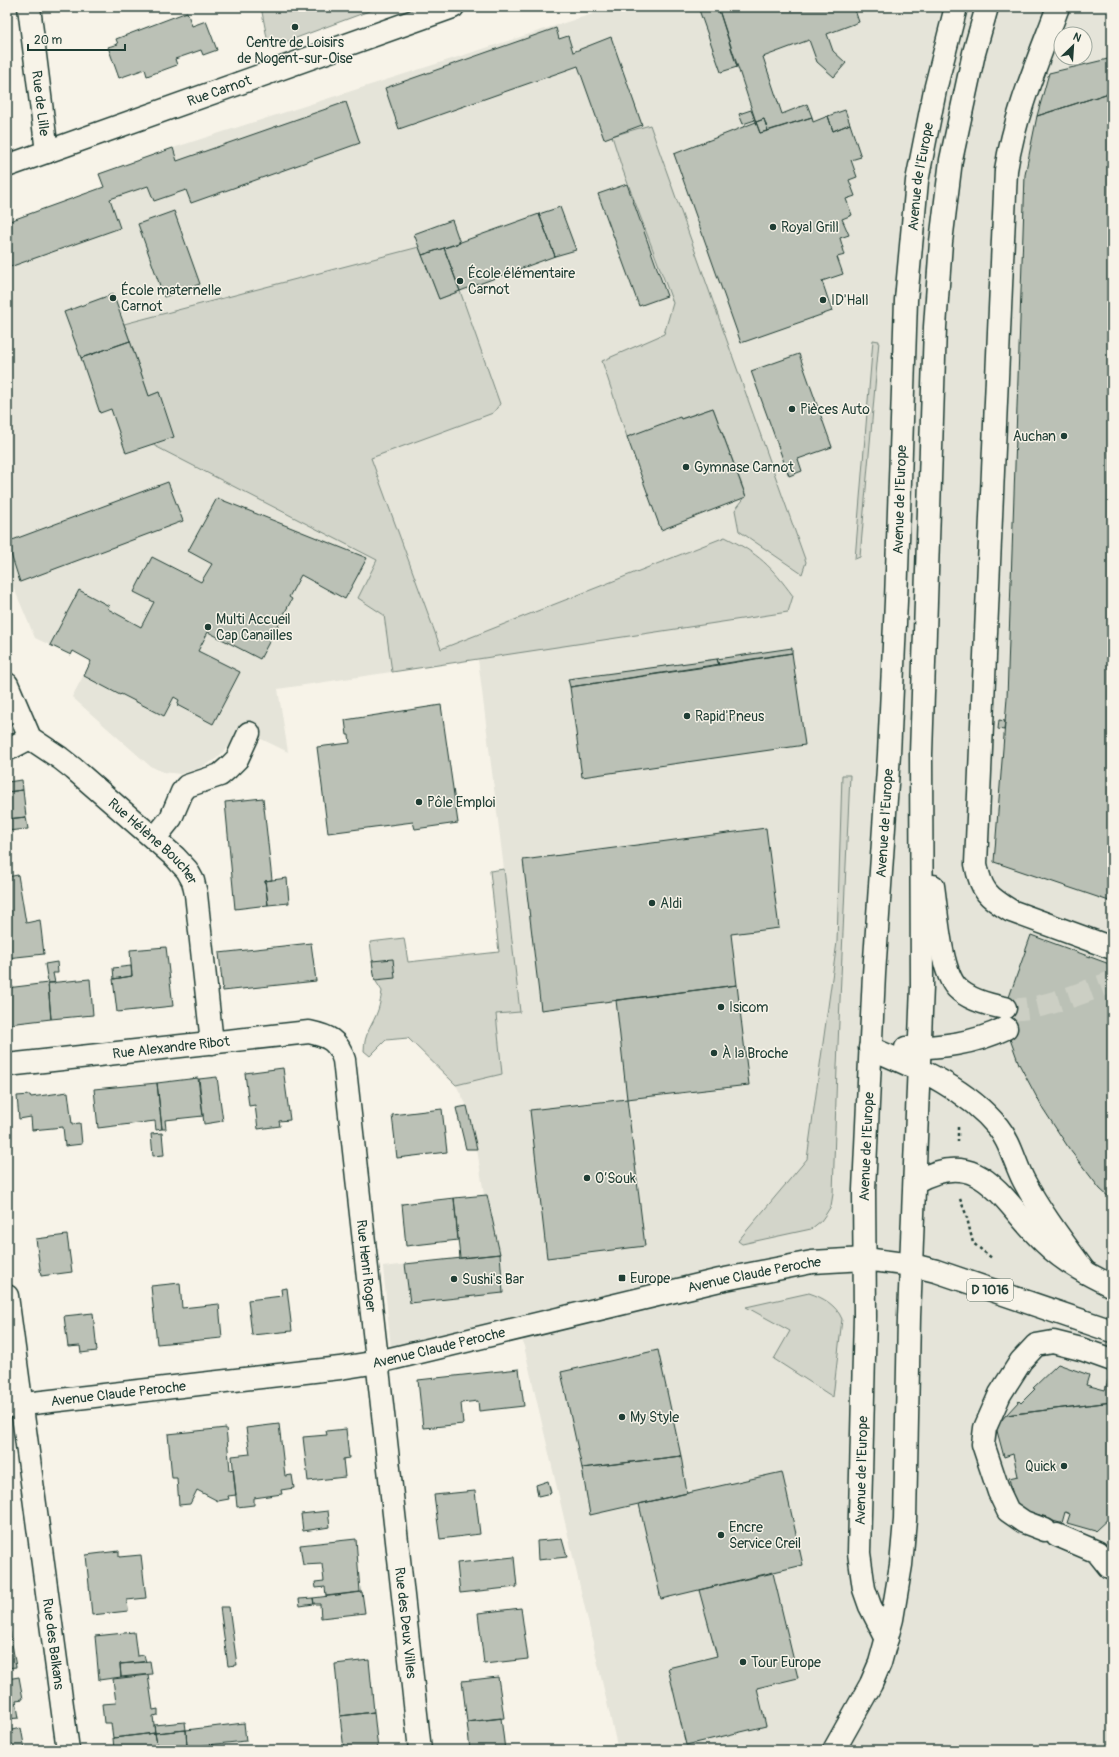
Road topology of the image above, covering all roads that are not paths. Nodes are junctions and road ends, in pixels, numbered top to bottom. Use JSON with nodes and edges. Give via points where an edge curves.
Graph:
{"nodes":[{"id":1,"x":30,"y":7,"type":"edge"},
{"id":2,"x":453,"y":7,"type":"edge"},
{"id":3,"x":956,"y":7,"type":"edge"},
{"id":4,"x":987,"y":7,"type":"edge"},
{"id":5,"x":1058,"y":7,"type":"edge"},
{"id":6,"x":46,"y":152,"type":"junction"},
{"id":7,"x":7,"y":166,"type":"edge"},
{"id":8,"x":7,"y":684,"type":"edge"},
{"id":9,"x":250,"y":733,"type":"dead end"},
{"id":10,"x":30,"y":738,"type":"junction"},
{"id":11,"x":7,"y":750,"type":"edge"},
{"id":12,"x":922,"y":815,"type":"junction"},
{"id":13,"x":155,"y":838,"type":"junction"},
{"id":14,"x":1112,"y":948,"type":"edge"},
{"id":15,"x":334,"y":1040,"type":"joint"},
{"id":16,"x":212,"y":1043,"type":"junction"},
{"id":17,"x":870,"y":1048,"type":"junction"},
{"id":18,"x":919,"y":1048,"type":"junction"},
{"id":19,"x":7,"y":1065,"type":"edge"},
{"id":20,"x":919,"y":1069,"type":"junction"},
{"id":21,"x":915,"y":1182,"type":"junction"},
{"id":22,"x":865,"y":1260,"type":"junction"},
{"id":23,"x":912,"y":1265,"type":"junction"},
{"id":24,"x":1085,"y":1272,"type":"junction"},
{"id":25,"x":1112,"y":1286,"type":"edge"},
{"id":26,"x":7,"y":1296,"type":"edge"},
{"id":27,"x":1112,"y":1330,"type":"edge"},
{"id":28,"x":1112,"y":1360,"type":"edge"},
{"id":29,"x":378,"y":1362,"type":"junction"},
{"id":30,"x":14,"y":1405,"type":"edge"},
{"id":31,"x":392,"y":1495,"type":"joint"},
{"id":32,"x":1109,"y":1567,"type":"dead end"},
{"id":33,"x":887,"y":1639,"type":"junction"},
{"id":34,"x":68,"y":1750,"type":"edge"},
{"id":35,"x":420,"y":1750,"type":"edge"},
{"id":36,"x":834,"y":1750,"type":"edge"}],
"edges":[{"from":1,"to":6,"type":"main road","name":"Rue de Lille"},
{"from":2,"to":6,"type":"main road","name":"Rue Carnot"},
{"from":3,"to":17,"type":"main road","name":"Avenue de l'Europe","via":[[921,155],[913,213],[906,300],[889,754]]},
{"from":4,"to":12,"type":"main road","name":"Avenue de l'Europe","via":[[951,160],[941,242],[935,327],[927,548],[921,754]]},
{"from":5,"to":14,"type":"main road","via":[[1018,115],[1010,141],[1006,170],[976,864],[979,882],[987,893],[1011,911]]},
{"from":6,"to":7,"type":"main road","name":"Rue Carnot"},
{"from":8,"to":10,"type":"main road"},
{"from":9,"to":13,"type":"main road","via":[[237,759],[220,775],[188,786],[182,792],[171,818]]},
{"from":10,"to":11,"type":"main road"},
{"from":10,"to":13,"type":"main road","name":"Rue Hélène Boucher","via":[[60,758]]},
{"from":12,"to":18,"type":"main road","name":"Avenue de l'Europe"},
{"from":12,"to":18,"type":"main road","via":[[944,961],[950,977],[957,988],[968,996],[992,1006],[1006,1018],[978,1040]]},
{"from":13,"to":16,"type":"main road","name":"Rue Hélène Boucher","via":[[187,870],[193,881]]},
{"from":15,"to":16,"type":"main road","name":"Rue Alexandre Ribot","via":[[309,1032]]},
{"from":15,"to":29,"type":"main road","name":"Rue Henri Roger","via":[[341,1049],[344,1060]]},
{"from":16,"to":19,"type":"main road","name":"Rue Alexandre Ribot"},
{"from":17,"to":18,"type":"main road"},
{"from":17,"to":20,"type":"main road"},
{"from":17,"to":22,"type":"main road","name":"Avenue de l'Europe","via":[[863,1210]]},
{"from":18,"to":20,"type":"main road","name":"Avenue de l'Europe"},
{"from":20,"to":21,"type":"main road","name":"Avenue de l'Europe"},
{"from":20,"to":24,"type":"main road","via":[[957,1091],[998,1127],[1008,1143],[1023,1180]]},
{"from":21,"to":23,"type":"main road","name":"Avenue de l'Europe"},
{"from":21,"to":24,"type":"main road","via":[[931,1173],[948,1169],[982,1177],[1047,1245]]},
{"from":22,"to":23,"type":"main road","number":"D 1016"},
{"from":22,"to":29,"type":"main road","name":"Avenue Claude Peroche","via":[[812,1262],[720,1280]]},
{"from":22,"to":33,"type":"main road","name":"Avenue de l'Europe","via":[[859,1553],[864,1589]]},
{"from":23,"to":27,"type":"main road","number":"D 1016"},
{"from":23,"to":33,"type":"main road","name":"Avenue de l'Europe","via":[[905,1520],[901,1565]]},
{"from":24,"to":25,"type":"main road"},
{"from":26,"to":30,"type":"main road","name":"Rue des Balkans"},
{"from":28,"to":32,"type":"main road","via":[[1052,1342],[1036,1345],[1021,1361],[1000,1394],[985,1428],[983,1444],[1008,1511],[1024,1522],[1097,1552]]},
{"from":29,"to":30,"type":"main road","name":"Avenue Claude Peroche"},
{"from":29,"to":31,"type":"main road","name":"Rue Henri Roger"},
{"from":30,"to":34,"type":"main road","name":"Rue des Balkans","via":[[40,1538]]},
{"from":31,"to":35,"type":"main road","name":"Rue des Deux Villes"},
{"from":33,"to":36,"type":"main road","name":"Avenue de l'Europe","via":[[871,1684]]}]}
